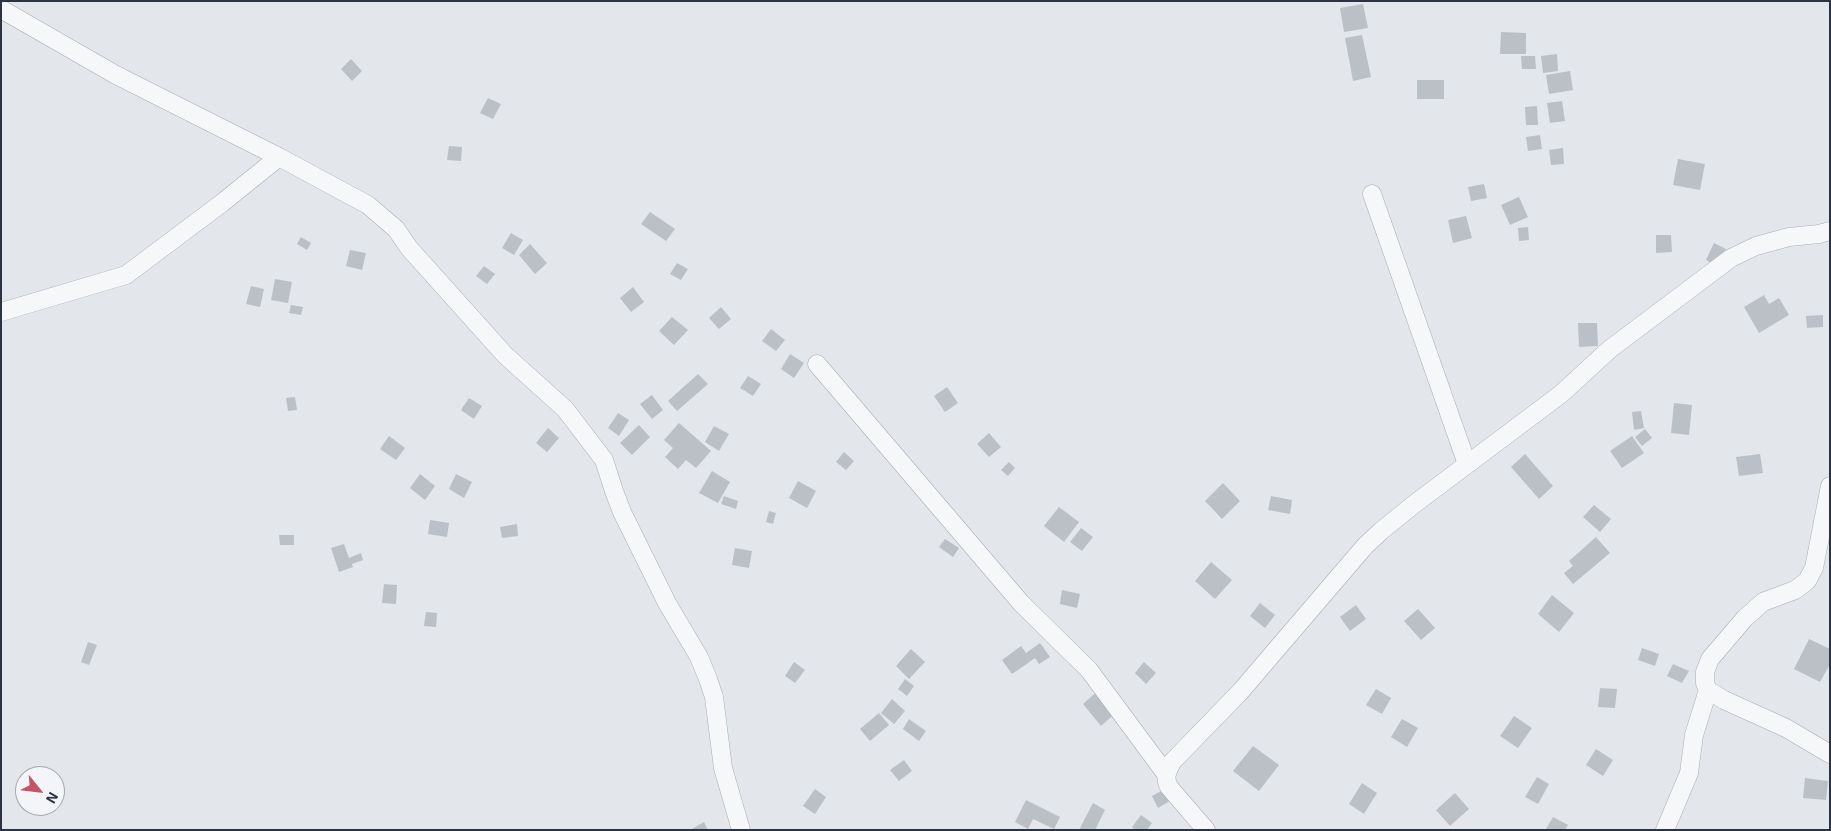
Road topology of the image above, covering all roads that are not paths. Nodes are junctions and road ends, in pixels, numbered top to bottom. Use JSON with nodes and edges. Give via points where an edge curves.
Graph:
{"nodes":[{"id":1,"x":1,"y":9,"type":"edge"},
{"id":2,"x":279,"y":157,"type":"junction"},
{"id":3,"x":1372,"y":194,"type":"dead end"},
{"id":4,"x":1830,"y":231,"type":"edge"},
{"id":5,"x":1,"y":312,"type":"edge"},
{"id":6,"x":817,"y":364,"type":"dead end"},
{"id":7,"x":1467,"y":464,"type":"junction"},
{"id":8,"x":1830,"y":486,"type":"edge"},
{"id":9,"x":1708,"y":690,"type":"junction"},
{"id":10,"x":1830,"y":754,"type":"edge"},
{"id":11,"x":1166,"y":774,"type":"junction"},
{"id":12,"x":741,"y":830,"type":"edge"},
{"id":13,"x":1206,"y":830,"type":"edge"},
{"id":14,"x":1665,"y":830,"type":"edge"}],
"edges":[{"from":1,"to":2,"type":"street","via":[[116,75]]},
{"from":2,"to":5,"type":"street","via":[[126,275]]},
{"from":2,"to":12,"type":"street","via":[[368,205],[396,229],[409,248],[505,355],[565,409],[604,460],[626,520],[708,679],[714,697],[723,768]]},
{"from":3,"to":7,"type":"street"},
{"from":4,"to":7,"type":"street","via":[[1788,237],[1756,246],[1731,258],[1610,349],[1561,394]]},
{"from":6,"to":11,"type":"street","via":[[1021,603],[1089,670]]},
{"from":7,"to":11,"type":"street","via":[[1365,546],[1240,692],[1172,762]]},
{"from":8,"to":9,"type":"street","via":[[1814,568],[1807,581],[1795,590],[1763,602],[1744,618],[1710,659],[1705,672]]},
{"from":9,"to":10,"type":"street","via":[[1786,728]]},
{"from":9,"to":14,"type":"street","via":[[1694,735],[1689,773]]},
{"from":11,"to":13,"type":"street","via":[[1169,787]]}]}
